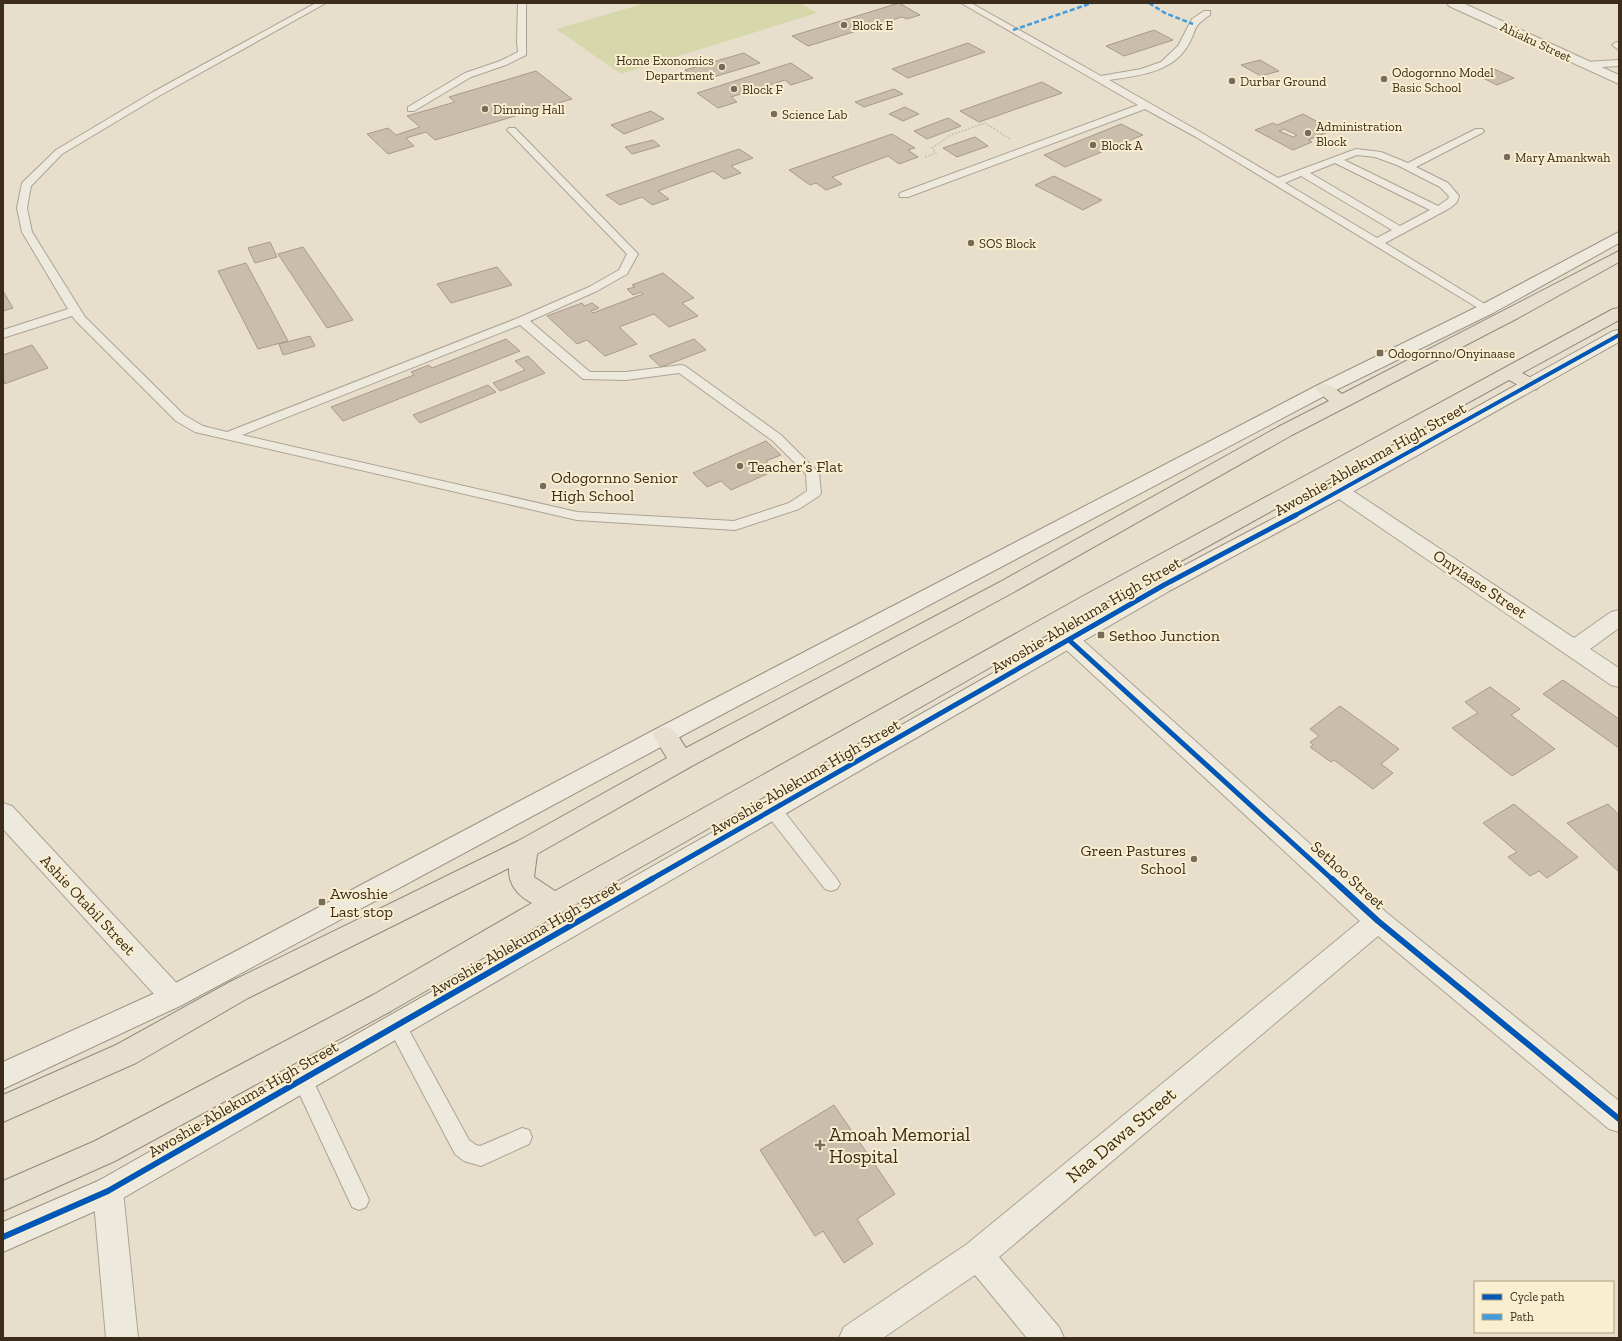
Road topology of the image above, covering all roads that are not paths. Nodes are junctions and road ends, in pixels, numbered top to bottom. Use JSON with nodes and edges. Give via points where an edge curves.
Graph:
{"nodes":[{"id":1,"x":322,"y":3,"type":"edge"},
{"id":2,"x":522,"y":3,"type":"edge"},
{"id":3,"x":965,"y":3,"type":"edge"},
{"id":4,"x":1453,"y":3,"type":"edge"},
{"id":5,"x":1207,"y":13,"type":"dead end"},
{"id":6,"x":1619,"y":63,"type":"edge"},
{"id":7,"x":1585,"y":65,"type":"junction"},
{"id":8,"x":1100,"y":79,"type":"junction"},
{"id":9,"x":1619,"y":80,"type":"edge"},
{"id":10,"x":1146,"y":105,"type":"junction"},
{"id":11,"x":411,"y":109,"type":"dead end"},
{"id":12,"x":512,"y":130,"type":"dead end"},
{"id":13,"x":1479,"y":131,"type":"dead end"},
{"id":14,"x":1336,"y":160,"type":"junction"},
{"id":15,"x":1407,"y":168,"type":"junction"},
{"id":16,"x":1302,"y":173,"type":"junction"},
{"id":17,"x":1277,"y":182,"type":"junction"},
{"id":18,"x":904,"y":195,"type":"dead end"},
{"id":19,"x":1438,"y":210,"type":"junction"},
{"id":20,"x":1400,"y":230,"type":"junction"},
{"id":21,"x":1619,"y":237,"type":"edge"},
{"id":22,"x":1376,"y":243,"type":"junction"},
{"id":23,"x":1619,"y":256,"type":"edge"},
{"id":24,"x":1487,"y":309,"type":"junction"},
{"id":25,"x":75,"y":311,"type":"junction"},
{"id":26,"x":1619,"y":313,"type":"edge"},
{"id":27,"x":522,"y":320,"type":"junction"},
{"id":28,"x":3,"y":334,"type":"edge"},
{"id":29,"x":1619,"y":335,"type":"edge"},
{"id":30,"x":1509,"y":373,"type":"junction"},
{"id":31,"x":1531,"y":385,"type":"junction"},
{"id":32,"x":1324,"y":390,"type":"junction"},
{"id":33,"x":1341,"y":402,"type":"junction"},
{"id":34,"x":228,"y":436,"type":"junction"},
{"id":35,"x":1340,"y":491,"type":"junction"},
{"id":36,"x":1164,"y":585,"type":"junction"},
{"id":37,"x":1092,"y":600,"type":"junction"},
{"id":38,"x":1619,"y":617,"type":"edge"},
{"id":39,"x":1069,"y":640,"type":"junction"},
{"id":40,"x":1574,"y":648,"type":"junction"},
{"id":41,"x":1619,"y":679,"type":"edge"},
{"id":42,"x":664,"y":735,"type":"junction"},
{"id":43,"x":682,"y":761,"type":"junction"},
{"id":44,"x":773,"y":810,"type":"junction"},
{"id":45,"x":3,"y":813,"type":"edge"},
{"id":46,"x":527,"y":848,"type":"junction"},
{"id":47,"x":831,"y":884,"type":"dead end"},
{"id":48,"x":555,"y":903,"type":"junction"},
{"id":49,"x":1378,"y":921,"type":"junction"},
{"id":50,"x":173,"y":997,"type":"junction"},
{"id":51,"x":397,"y":1027,"type":"junction"},
{"id":52,"x":3,"y":1076,"type":"edge"},
{"id":53,"x":304,"y":1080,"type":"junction"},
{"id":54,"x":3,"y":1109,"type":"edge"},
{"id":55,"x":1619,"y":1119,"type":"edge"},
{"id":56,"x":522,"y":1137,"type":"dead end"},
{"id":57,"x":108,"y":1191,"type":"junction"},
{"id":58,"x":3,"y":1196,"type":"edge"},
{"id":59,"x":359,"y":1200,"type":"dead end"},
{"id":60,"x":3,"y":1237,"type":"edge"},
{"id":61,"x":978,"y":1255,"type":"junction"},
{"id":62,"x":122,"y":1338,"type":"edge"},
{"id":63,"x":855,"y":1338,"type":"edge"},
{"id":64,"x":1048,"y":1338,"type":"edge"}],
"edges":[{"from":1,"to":25,"type":"lane","via":[[156,94],[58,152],[26,184],[22,208],[27,232]]},
{"from":2,"to":11,"type":"lane","via":[[523,53],[468,75]]},
{"from":3,"to":8,"type":"lane"},
{"from":4,"to":7,"type":"street","name":"Ahiaku Street"},
{"from":5,"to":8,"type":"lane","via":[[1193,24],[1180,51],[1164,64]]},
{"from":6,"to":7,"type":"lane"},
{"from":7,"to":9,"type":"street","name":"Ahiaku Street"},
{"from":8,"to":10,"type":"lane"},
{"from":10,"to":17,"type":"lane"},
{"from":10,"to":18,"type":"lane"},
{"from":12,"to":27,"type":"lane","via":[[633,254],[623,272],[593,289]]},
{"from":13,"to":15,"type":"lane"},
{"from":14,"to":15,"type":"lane","via":[[1365,151],[1383,156]]},
{"from":14,"to":16,"type":"lane"},
{"from":14,"to":19,"type":"lane"},
{"from":15,"to":19,"type":"lane","via":[[1452,192],[1453,200]]},
{"from":16,"to":17,"type":"lane"},
{"from":16,"to":20,"type":"lane"},
{"from":17,"to":22,"type":"lane"},
{"from":19,"to":20,"type":"lane"},
{"from":20,"to":22,"type":"lane"},
{"from":21,"to":24,"type":"street"},
{"from":22,"to":24,"type":"lane"},
{"from":23,"to":33,"type":"main road"},
{"from":24,"to":32,"type":"street"},
{"from":25,"to":28,"type":"lane"},
{"from":25,"to":34,"type":"lane","via":[[80,319],[180,418],[199,428]]},
{"from":26,"to":30,"type":"main road","name":"Awoshie-Ablekuma High Street"},
{"from":27,"to":34,"type":"lane"},
{"from":27,"to":34,"type":"lane","via":[[587,376],[626,376],[681,369],[777,438],[812,473],[814,493],[794,506],[735,526],[577,516]]},
{"from":29,"to":31,"type":"street","name":"Awoshie-Ablekuma High Street"},
{"from":30,"to":31,"type":"main road"},
{"from":30,"to":37,"type":"main road","name":"Awoshie-Ablekuma High Street"},
{"from":31,"to":35,"type":"street","name":"Awoshie-Ablekuma High Street"},
{"from":32,"to":33,"type":"main road"},
{"from":32,"to":42,"type":"street"},
{"from":33,"to":43,"type":"main road","via":[[1007,587]]},
{"from":35,"to":36,"type":"street","name":"Awoshie-Ablekuma High Street"},
{"from":35,"to":40,"type":"street","name":"Onyiaase Street"},
{"from":36,"to":37,"type":"main road"},
{"from":36,"to":39,"type":"street","name":"Awoshie-Ablekuma High Street"},
{"from":37,"to":48,"type":"main road","name":"Awoshie-Ablekuma High Street"},
{"from":38,"to":40,"type":"street"},
{"from":39,"to":44,"type":"street","name":"Awoshie-Ablekuma High Street"},
{"from":39,"to":49,"type":"street","name":"Sethoo Street"},
{"from":40,"to":41,"type":"street","name":"Onyiaase Street"},
{"from":42,"to":43,"type":"main road"},
{"from":42,"to":50,"type":"street"},
{"from":43,"to":46,"type":"main road"},
{"from":44,"to":47,"type":"lane"},
{"from":44,"to":51,"type":"street","name":"Awoshie-Ablekuma High Street"},
{"from":45,"to":50,"type":"street","name":"Ashie Otabil Street"},
{"from":46,"to":48,"type":"main road","via":[[520,868],[523,883],[531,891]]},
{"from":46,"to":54,"type":"main road","via":[[240,990],[126,1054]]},
{"from":48,"to":58,"type":"main road","name":"Awoshie-Ablekuma High Street","via":[[382,1003],[106,1151]]},
{"from":49,"to":55,"type":"street","name":"Sethoo Street"},
{"from":49,"to":61,"type":"street","name":"Naa Dawa Street"},
{"from":50,"to":52,"type":"street"},
{"from":51,"to":53,"type":"street","name":"Awoshie-Ablekuma High Street"},
{"from":51,"to":56,"type":"lane","via":[[462,1147],[471,1154],[481,1156]]},
{"from":53,"to":57,"type":"street","name":"Awoshie-Ablekuma High Street"},
{"from":53,"to":59,"type":"lane"},
{"from":57,"to":60,"type":"street","name":"Awoshie-Ablekuma High Street"},
{"from":57,"to":62,"type":"street"},
{"from":61,"to":63,"type":"street","name":"Naa Dawa Street"},
{"from":61,"to":64,"type":"street"}]}
